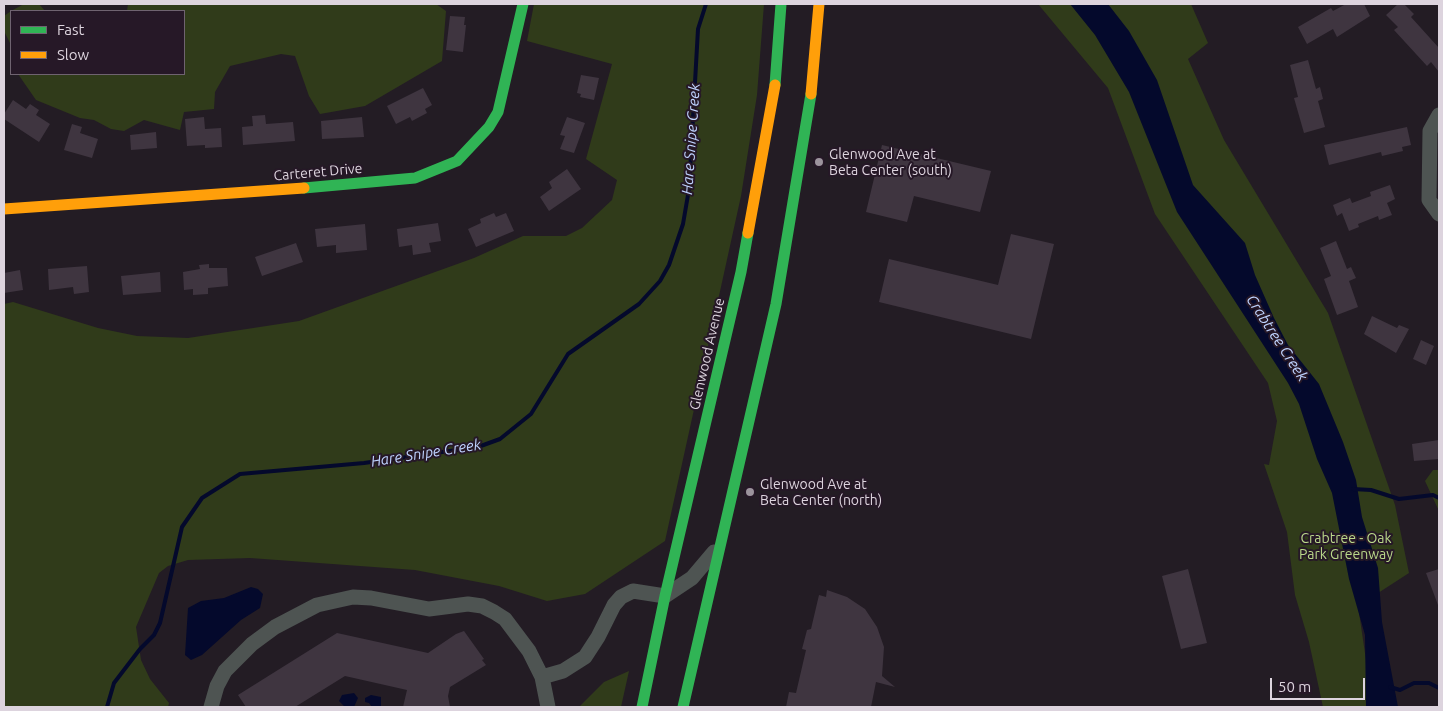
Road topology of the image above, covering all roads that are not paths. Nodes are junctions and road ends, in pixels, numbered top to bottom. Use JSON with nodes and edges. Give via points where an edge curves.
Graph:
{"nodes":[{"id":1,"x":523,"y":4,"type":"edge"},
{"id":2,"x":781,"y":4,"type":"edge"},
{"id":3,"x":819,"y":4,"type":"edge"},
{"id":4,"x":1439,"y":115,"type":"edge"},
{"id":5,"x":8,"y":206,"type":"edge"},
{"id":6,"x":1439,"y":214,"type":"edge"},
{"id":7,"x":719,"y":547,"type":"junction"},
{"id":8,"x":665,"y":596,"type":"junction"},
{"id":9,"x":542,"y":677,"type":"junction"},
{"id":10,"x":211,"y":707,"type":"edge"},
{"id":11,"x":548,"y":707,"type":"edge"},
{"id":12,"x":642,"y":707,"type":"edge"},
{"id":13,"x":683,"y":707,"type":"edge"}],
"edges":[{"from":1,"to":5,"type":"main road","name":"Carteret Drive","via":[[498,112],[474,145],[457,161],[441,169],[414,178],[382,182],[250,193]]},
{"from":2,"to":8,"type":"main road","name":"Glenwood Avenue","via":[[777,72],[741,272]]},
{"from":3,"to":7,"type":"main road","via":[[807,130],[776,304]]},
{"from":4,"to":6,"type":"street","via":[[1430,132],[1430,200]]},
{"from":7,"to":8,"type":"street","via":[[692,578]]},
{"from":7,"to":13,"type":"main road"},
{"from":8,"to":9,"type":"street","via":[[633,591],[621,597],[586,657],[563,671]]},
{"from":8,"to":12,"type":"main road","name":"Glenwood Avenue"},
{"from":9,"to":10,"type":"street","via":[[517,632],[505,619],[482,606],[468,604],[430,609],[353,597],[317,605],[275,627],[252,644],[225,671]]},
{"from":9,"to":11,"type":"street"}]}
